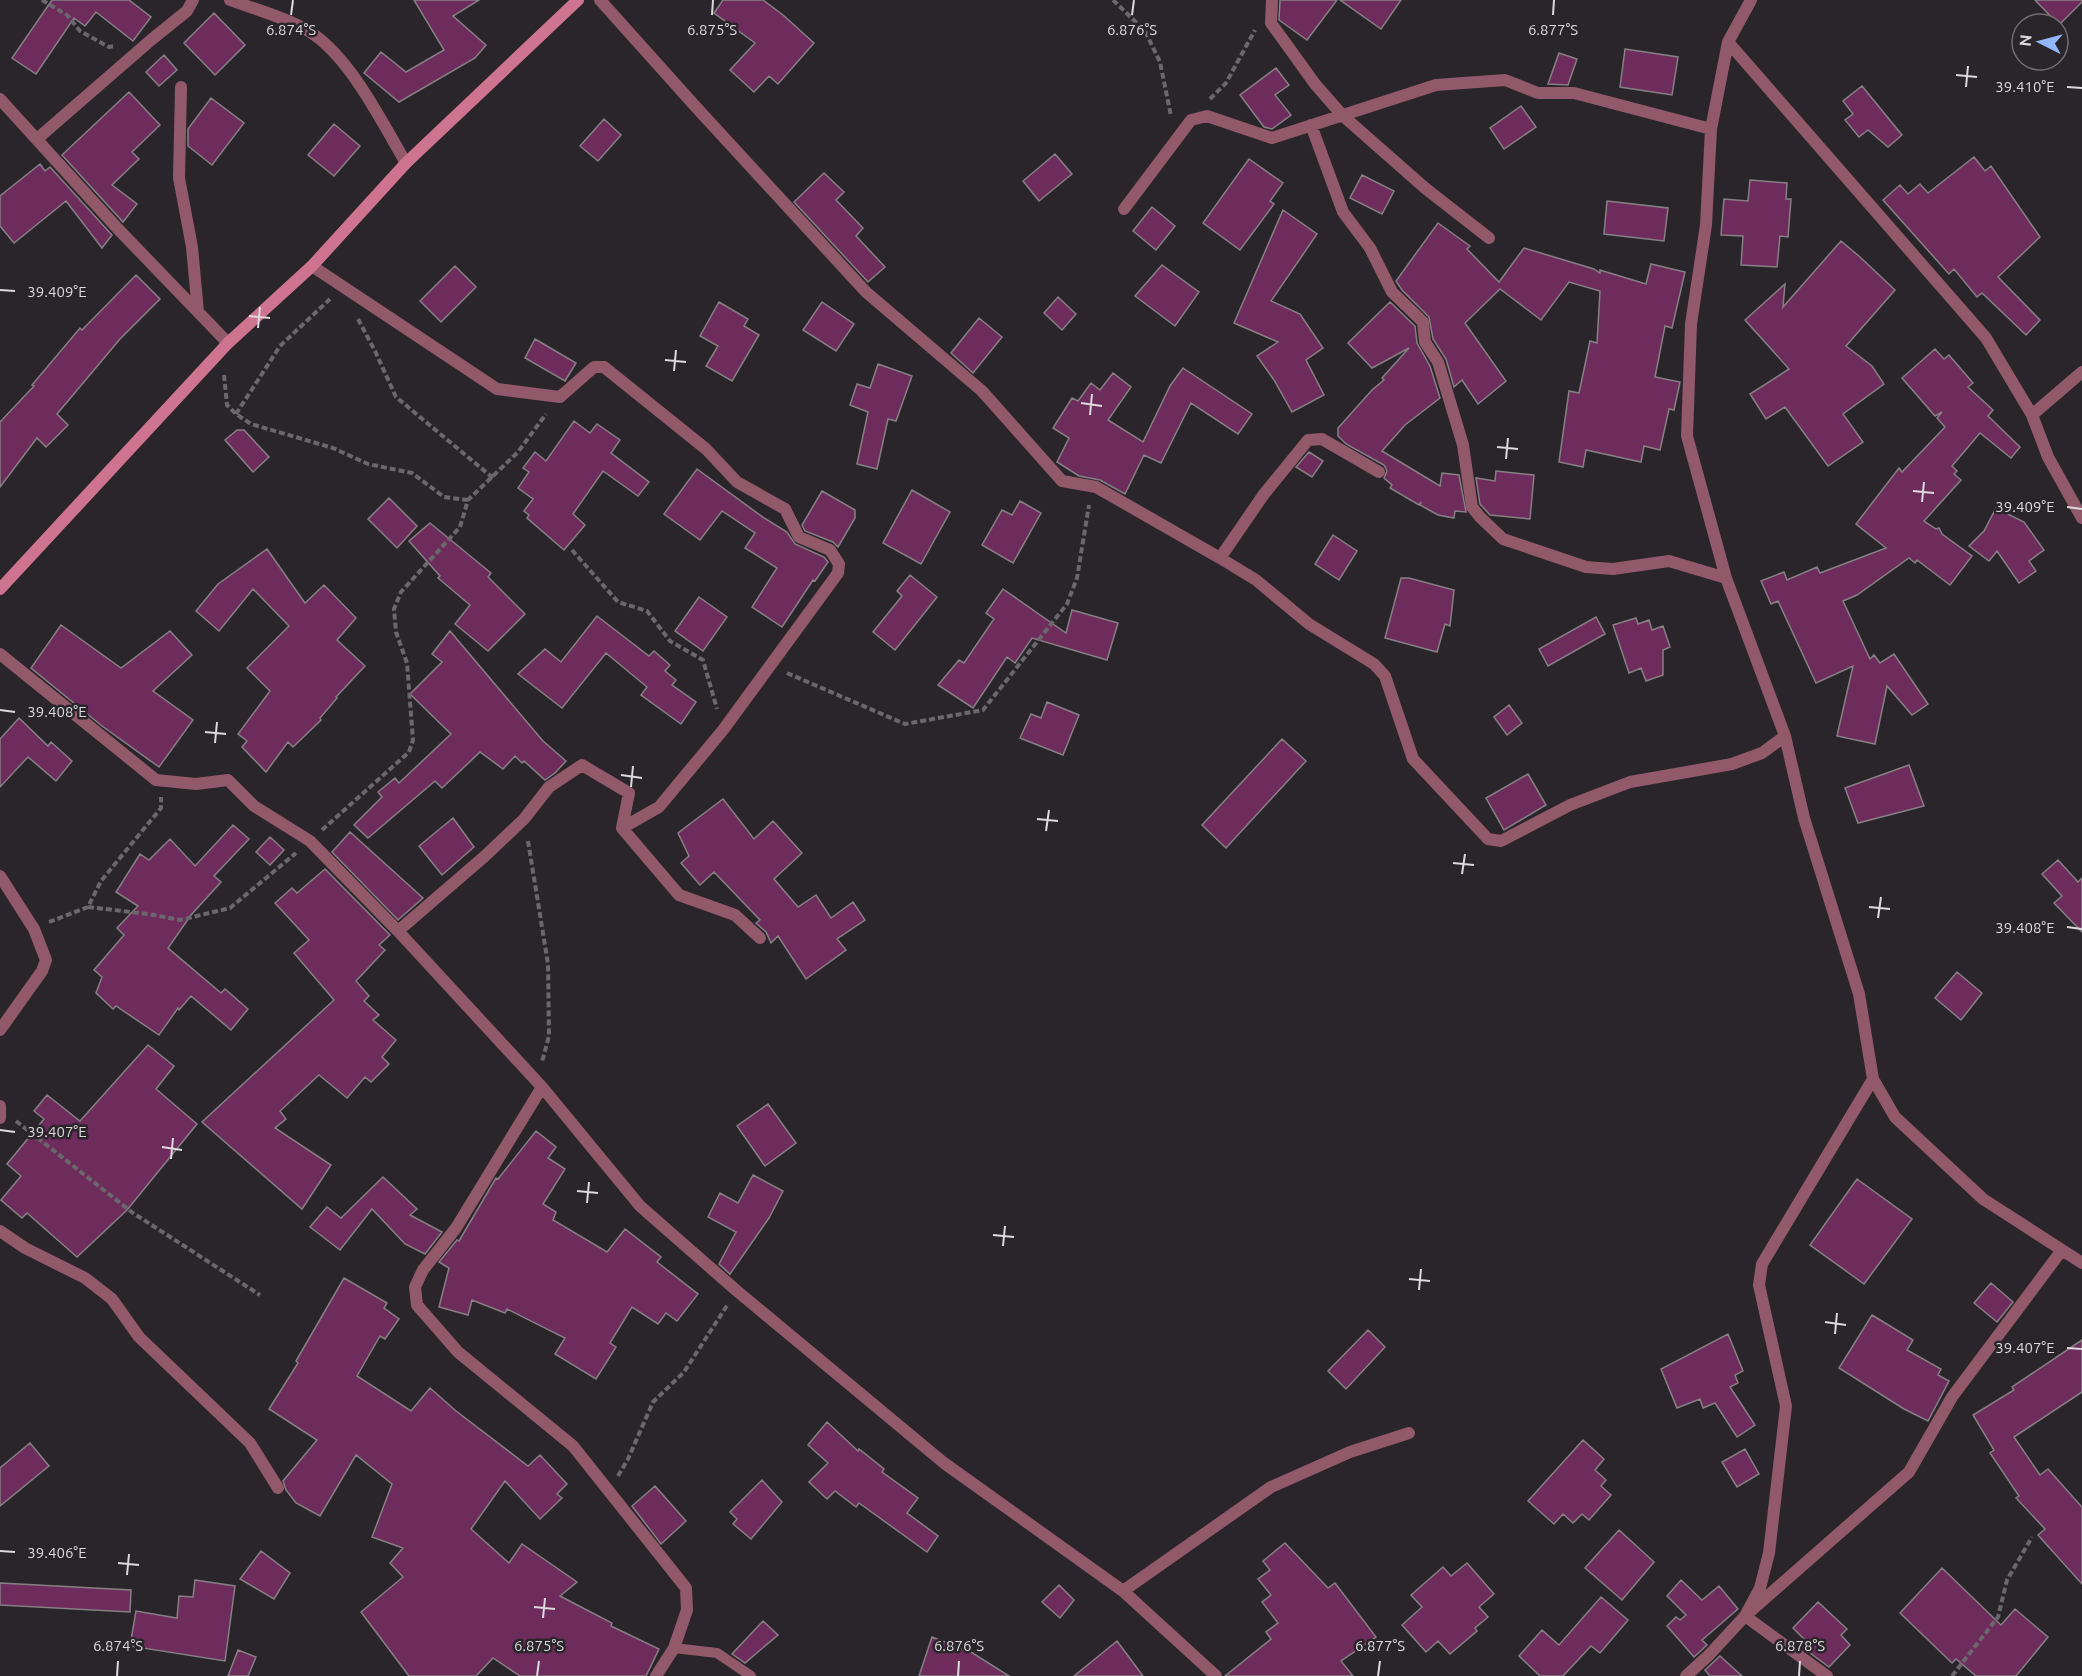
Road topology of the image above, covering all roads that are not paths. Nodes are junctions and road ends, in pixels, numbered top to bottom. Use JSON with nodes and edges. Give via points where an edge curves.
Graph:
{"nodes":[{"id":1,"x":193,"y":0,"type":"edge"},
{"id":2,"x":230,"y":0,"type":"edge"},
{"id":3,"x":578,"y":0,"type":"edge"},
{"id":4,"x":600,"y":0,"type":"edge"},
{"id":5,"x":1272,"y":0,"type":"edge"},
{"id":6,"x":1751,"y":0,"type":"edge"},
{"id":7,"x":1728,"y":42,"type":"junction"},
{"id":8,"x":181,"y":87,"type":"dead end"},
{"id":9,"x":0,"y":99,"type":"edge"},
{"id":10,"x":1342,"y":115,"type":"junction"},
{"id":11,"x":1311,"y":125,"type":"junction"},
{"id":12,"x":1711,"y":129,"type":"junction"},
{"id":13,"x":37,"y":140,"type":"junction"},
{"id":14,"x":406,"y":163,"type":"junction"},
{"id":15,"x":1124,"y":209,"type":"dead end"},
{"id":16,"x":1489,"y":238,"type":"dead end"},
{"id":17,"x":312,"y":266,"type":"junction"},
{"id":18,"x":198,"y":312,"type":"junction"},
{"id":19,"x":224,"y":346,"type":"junction"},
{"id":20,"x":2082,"y":372,"type":"edge"},
{"id":21,"x":2032,"y":415,"type":"junction"},
{"id":22,"x":1379,"y":472,"type":"dead end"},
{"id":23,"x":2082,"y":518,"type":"edge"},
{"id":24,"x":1220,"y":558,"type":"junction"},
{"id":25,"x":1726,"y":578,"type":"junction"},
{"id":26,"x":0,"y":589,"type":"edge"},
{"id":27,"x":0,"y":654,"type":"edge"},
{"id":28,"x":1785,"y":736,"type":"junction"},
{"id":29,"x":622,"y":828,"type":"junction"},
{"id":30,"x":0,"y":876,"type":"edge"},
{"id":31,"x":398,"y":932,"type":"junction"},
{"id":32,"x":760,"y":938,"type":"dead end"},
{"id":33,"x":0,"y":1030,"type":"edge"},
{"id":34,"x":1873,"y":1079,"type":"junction"},
{"id":35,"x":539,"y":1084,"type":"junction"},
{"id":36,"x":0,"y":1231,"type":"edge"},
{"id":37,"x":2062,"y":1250,"type":"junction"},
{"id":38,"x":2082,"y":1263,"type":"edge"},
{"id":39,"x":1409,"y":1433,"type":"dead end"},
{"id":40,"x":278,"y":1488,"type":"dead end"},
{"id":41,"x":1123,"y":1591,"type":"junction"},
{"id":42,"x":1745,"y":1616,"type":"junction"},
{"id":43,"x":674,"y":1648,"type":"junction"},
{"id":44,"x":656,"y":1676,"type":"edge"},
{"id":45,"x":752,"y":1676,"type":"edge"},
{"id":46,"x":1216,"y":1676,"type":"edge"},
{"id":47,"x":1686,"y":1676,"type":"edge"},
{"id":48,"x":1827,"y":1676,"type":"edge"}],
"edges":[{"from":1,"to":13,"type":"street","via":[[187,11]]},
{"from":2,"to":14,"type":"street","via":[[305,28],[334,52],[358,81]]},
{"from":3,"to":14,"type":"main road"},
{"from":4,"to":24,"type":"street","via":[[866,292],[982,391],[1062,481],[1096,487]]},
{"from":5,"to":10,"type":"street","via":[[1271,22]]},
{"from":6,"to":7,"type":"street"},
{"from":7,"to":12,"type":"street"},
{"from":7,"to":21,"type":"street","via":[[1986,338]]},
{"from":8,"to":18,"type":"street","via":[[179,178],[192,247]]},
{"from":9,"to":13,"type":"street"},
{"from":10,"to":11,"type":"street"},
{"from":10,"to":12,"type":"street","via":[[1436,85],[1505,80],[1538,93],[1574,93]]},
{"from":10,"to":16,"type":"street"},
{"from":11,"to":15,"type":"street","via":[[1272,138],[1207,116],[1191,120]]},
{"from":11,"to":25,"type":"street","via":[[1343,212],[1370,248],[1392,292],[1423,322],[1425,342],[1438,362],[1463,444],[1472,507],[1480,517],[1503,539],[1586,567],[1613,569],[1670,561]]},
{"from":12,"to":25,"type":"street","via":[[1706,225],[1691,324],[1687,436]]},
{"from":13,"to":18,"type":"street"},
{"from":14,"to":17,"type":"main road"},
{"from":17,"to":19,"type":"main road"},
{"from":17,"to":29,"type":"street","via":[[497,389],[560,397],[594,368],[604,367],[706,449],[737,482],[785,509],[799,537],[830,550],[839,564],[838,573],[723,730],[659,807]]},
{"from":18,"to":19,"type":"street"},
{"from":19,"to":26,"type":"main road"},
{"from":20,"to":21,"type":"street"},
{"from":21,"to":23,"type":"street","via":[[2048,457]]},
{"from":22,"to":24,"type":"street","via":[[1322,438],[1308,440]]},
{"from":24,"to":28,"type":"street","via":[[1256,580],[1309,624],[1374,664],[1385,676],[1413,759],[1488,839],[1501,841],[1570,805],[1630,782],[1742,760],[1762,753]]},
{"from":25,"to":28,"type":"street"},
{"from":27,"to":31,"type":"street","via":[[156,780],[196,784],[228,780],[254,806],[310,841]]},
{"from":28,"to":34,"type":"street","via":[[1804,818],[1860,994]]},
{"from":29,"to":31,"type":"street","via":[[629,793],[582,765],[549,787],[524,819]]},
{"from":29,"to":32,"type":"street","via":[[679,895],[735,915]]},
{"from":30,"to":33,"type":"street","via":[[34,929],[46,960]]},
{"from":31,"to":35,"type":"street"},
{"from":34,"to":37,"type":"street","via":[[1895,1117],[1983,1199]]},
{"from":34,"to":42,"type":"street","via":[[1762,1264],[1759,1285],[1786,1406],[1769,1553],[1760,1588]]},
{"from":35,"to":41,"type":"street","via":[[640,1206],[736,1291],[944,1463]]},
{"from":35,"to":43,"type":"street","via":[[456,1228],[423,1270],[415,1287],[417,1305],[458,1352],[573,1446],[686,1588],[687,1610]]},
{"from":36,"to":40,"type":"street","via":[[85,1278],[112,1299],[139,1337],[250,1443]]},
{"from":37,"to":38,"type":"street"},
{"from":37,"to":42,"type":"street","via":[[1952,1397],[1909,1472]]},
{"from":39,"to":41,"type":"street","via":[[1350,1452],[1271,1487]]},
{"from":41,"to":46,"type":"street"},
{"from":42,"to":47,"type":"street"},
{"from":42,"to":48,"type":"street"},
{"from":43,"to":44,"type":"street"},
{"from":43,"to":45,"type":"lane","via":[[717,1653]]}]}
